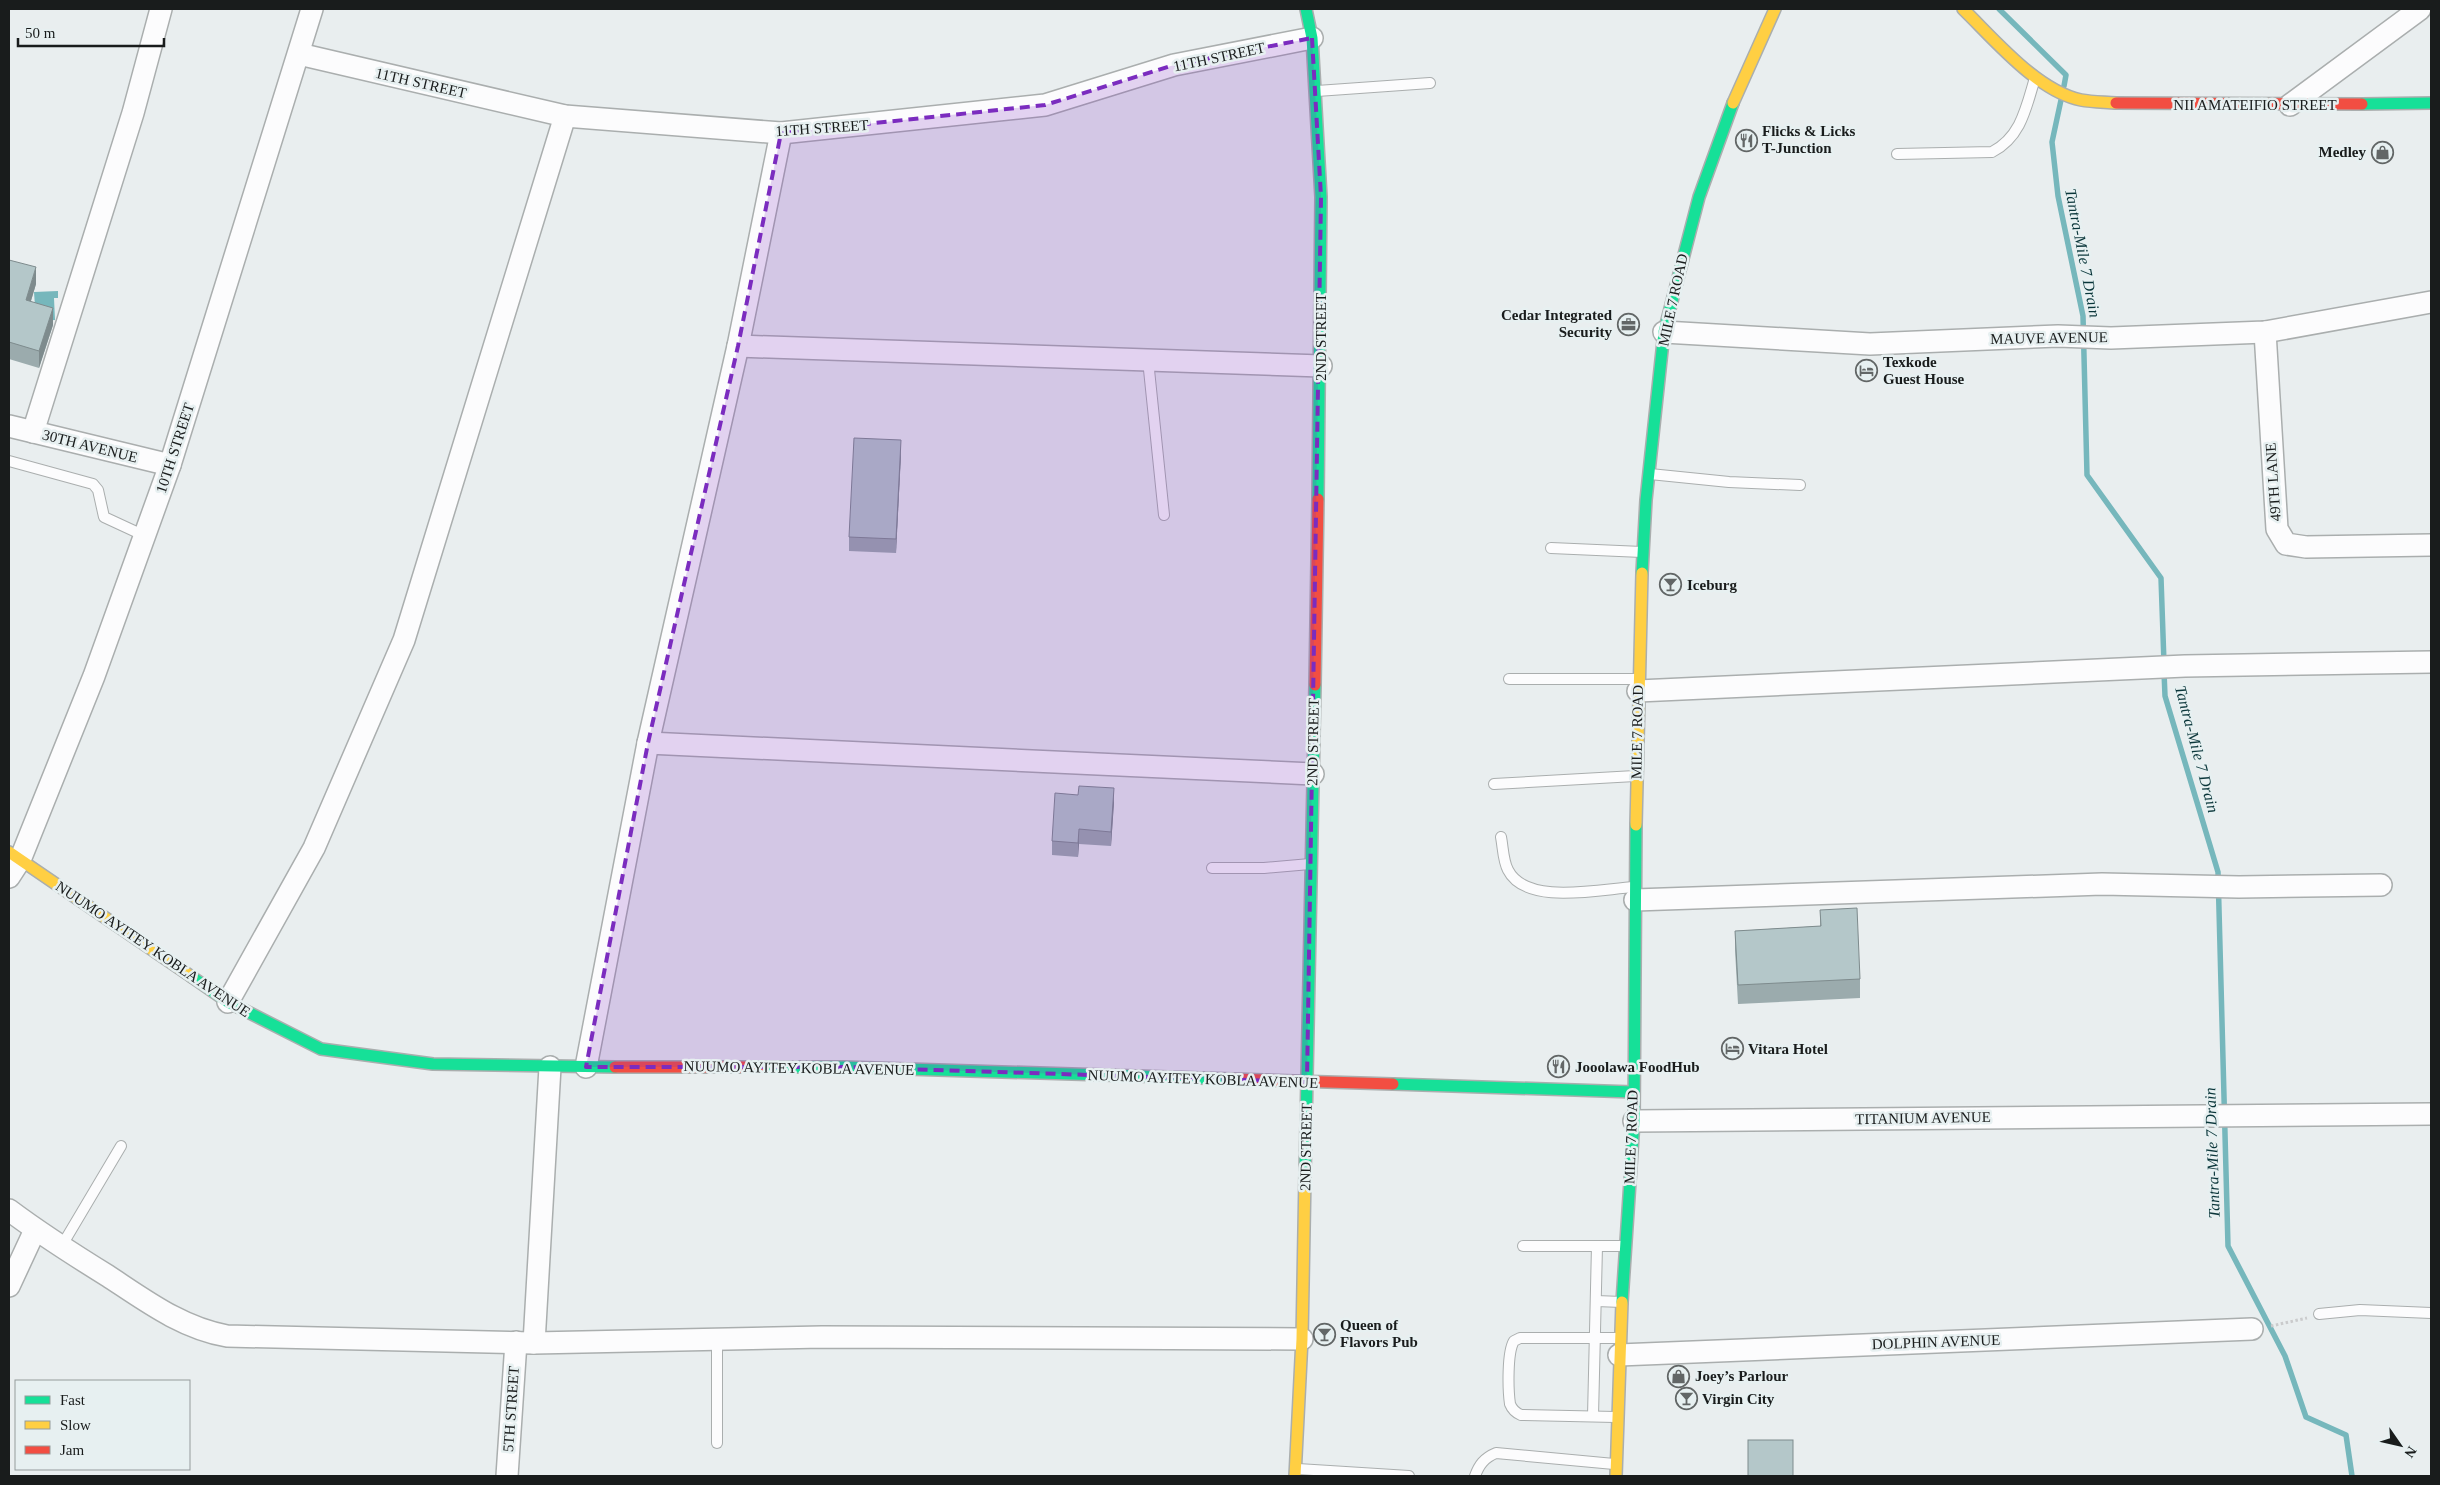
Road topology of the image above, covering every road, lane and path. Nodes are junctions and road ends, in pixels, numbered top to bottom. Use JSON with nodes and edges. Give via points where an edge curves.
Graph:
{"nodes":[{"id":1,"x":162,"y":9,"type":"edge"},
{"id":2,"x":312,"y":9,"type":"edge"},
{"id":3,"x":1306,"y":9,"type":"edge"},
{"id":4,"x":1776,"y":9,"type":"edge"},
{"id":5,"x":1963,"y":9,"type":"edge"},
{"id":6,"x":2420,"y":9,"type":"edge"},
{"id":7,"x":1312,"y":38,"type":"junction"},
{"id":8,"x":299,"y":54,"type":"junction"},
{"id":9,"x":2039,"y":80,"type":"junction"},
{"id":10,"x":1430,"y":83,"type":"dead end"},
{"id":11,"x":1316,"y":91,"type":"junction"},
{"id":12,"x":2431,"y":103,"type":"edge"},
{"id":13,"x":2290,"y":105,"type":"junction"},
{"id":14,"x":565,"y":116,"type":"junction"},
{"id":15,"x":781,"y":133,"type":"junction"},
{"id":16,"x":1897,"y":154,"type":"dead end"},
{"id":17,"x":2431,"y":302,"type":"edge"},
{"id":18,"x":1664,"y":332,"type":"junction"},
{"id":19,"x":2265,"y":332,"type":"junction"},
{"id":20,"x":738,"y":346,"type":"junction"},
{"id":21,"x":1148,"y":360,"type":"junction"},
{"id":22,"x":1321,"y":366,"type":"junction"},
{"id":23,"x":9,"y":426,"type":"edge"},
{"id":24,"x":34,"y":432,"type":"junction"},
{"id":25,"x":9,"y":461,"type":"edge"},
{"id":26,"x":170,"y":465,"type":"junction"},
{"id":27,"x":1649,"y":474,"type":"junction"},
{"id":28,"x":1800,"y":485,"type":"dead end"},
{"id":29,"x":1164,"y":515,"type":"dead end"},
{"id":30,"x":145,"y":536,"type":"junction"},
{"id":31,"x":2431,"y":545,"type":"edge"},
{"id":32,"x":1551,"y":548,"type":"dead end"},
{"id":33,"x":1643,"y":552,"type":"junction"},
{"id":34,"x":2431,"y":662,"type":"edge"},
{"id":35,"x":1509,"y":679,"type":"dead end"},
{"id":36,"x":1638,"y":685,"type":"junction"},
{"id":37,"x":648,"y":743,"type":"junction"},
{"id":38,"x":1312,"y":774,"type":"junction"},
{"id":39,"x":1636,"y":776,"type":"junction"},
{"id":40,"x":1494,"y":784,"type":"dead end"},
{"id":41,"x":1501,"y":837,"type":"dead end"},
{"id":42,"x":12,"y":863,"type":"edge"},
{"id":43,"x":1311,"y":864,"type":"junction"},
{"id":44,"x":1212,"y":868,"type":"dead end"},
{"id":45,"x":2380,"y":884,"type":"dead end"},
{"id":46,"x":1635,"y":893,"type":"junction"},
{"id":47,"x":228,"y":1002,"type":"junction"},
{"id":48,"x":550,"y":1067,"type":"junction"},
{"id":49,"x":586,"y":1067,"type":"junction"},
{"id":50,"x":1307,"y":1082,"type":"junction"},
{"id":51,"x":1633,"y":1092,"type":"junction"},
{"id":52,"x":2431,"y":1114,"type":"edge"},
{"id":53,"x":1634,"y":1121,"type":"junction"},
{"id":54,"x":121,"y":1146,"type":"dead end"},
{"id":55,"x":9,"y":1210,"type":"edge"},
{"id":56,"x":35,"y":1230,"type":"junction"},
{"id":57,"x":1524,"y":1246,"type":"dead end"},
{"id":58,"x":1597,"y":1246,"type":"junction"},
{"id":59,"x":1626,"y":1246,"type":"junction"},
{"id":60,"x":61,"y":1247,"type":"junction"},
{"id":61,"x":9,"y":1286,"type":"edge"},
{"id":62,"x":1596,"y":1301,"type":"junction"},
{"id":63,"x":1623,"y":1302,"type":"junction"},
{"id":64,"x":2431,"y":1313,"type":"edge"},
{"id":65,"x":2319,"y":1314,"type":"dead end"},
{"id":66,"x":2298,"y":1320,"type":"dead end"},
{"id":67,"x":2257,"y":1329,"type":"joint"},
{"id":68,"x":1595,"y":1338,"type":"junction"},
{"id":69,"x":717,"y":1339,"type":"junction"},
{"id":70,"x":1302,"y":1339,"type":"junction"},
{"id":71,"x":525,"y":1343,"type":"junction"},
{"id":72,"x":1620,"y":1347,"type":"junction"},
{"id":73,"x":1593,"y":1416,"type":"junction"},
{"id":74,"x":1618,"y":1417,"type":"junction"},
{"id":75,"x":717,"y":1443,"type":"dead end"},
{"id":76,"x":1616,"y":1464,"type":"junction"},
{"id":77,"x":1296,"y":1473,"type":"edge"},
{"id":78,"x":506,"y":1476,"type":"edge"},
{"id":79,"x":1409,"y":1476,"type":"edge"},
{"id":80,"x":1475,"y":1476,"type":"edge"},
{"id":81,"x":1616,"y":1476,"type":"edge"}],
"edges":[{"from":1,"to":24,"type":"street"},
{"from":2,"to":8,"type":"street","name":"10TH STREET"},
{"from":3,"to":7,"type":"street","name":"2ND STREET"},
{"from":4,"to":18,"type":"street","name":"MILE 7 ROAD","via":[[1736,96],[1698,197]]},
{"from":5,"to":9,"type":"street","via":[[2001,48]]},
{"from":6,"to":13,"type":"street"},
{"from":7,"to":11,"type":"street","name":"2ND STREET"},
{"from":7,"to":15,"type":"street","name":"11TH STREET","via":[[1174,65],[1045,105]]},
{"from":8,"to":14,"type":"street","name":"11TH STREET"},
{"from":8,"to":26,"type":"street","name":"10TH STREET"},
{"from":9,"to":13,"type":"street","name":"NII AMATEIFIO STREET","via":[[2080,100],[2125,104]]},
{"from":9,"to":16,"type":"lane","via":[[2014,136],[1992,152]]},
{"from":10,"to":11,"type":"lane"},
{"from":11,"to":22,"type":"street","name":"2ND STREET","via":[[1321,197]]},
{"from":12,"to":13,"type":"street","name":"NII AMATEIFIO STREET"},
{"from":14,"to":15,"type":"street","name":"11TH STREET"},
{"from":14,"to":47,"type":"street","via":[[404,640],[314,848]]},
{"from":15,"to":20,"type":"street"},
{"from":17,"to":19,"type":"street","name":"MAUVE AVENUE"},
{"from":18,"to":19,"type":"street","name":"MAUVE AVENUE","via":[[1870,344]]},
{"from":18,"to":27,"type":"street","name":"MILE 7 ROAD"},
{"from":19,"to":31,"type":"street","name":"49TH LANE","via":[[2277,529],[2286,544],[2306,547]]},
{"from":20,"to":21,"type":"street"},
{"from":20,"to":37,"type":"street"},
{"from":21,"to":22,"type":"street"},
{"from":21,"to":29,"type":"lane"},
{"from":22,"to":38,"type":"street","name":"2ND STREET"},
{"from":23,"to":24,"type":"street","name":"30TH AVENUE"},
{"from":24,"to":26,"type":"street","name":"30TH AVENUE"},
{"from":25,"to":30,"type":"lane","via":[[93,484],[98,490],[104,517]]},
{"from":26,"to":30,"type":"street","name":"10TH STREET"},
{"from":27,"to":28,"type":"lane"},
{"from":27,"to":33,"type":"street","name":"MILE 7 ROAD"},
{"from":30,"to":42,"type":"street","name":"10TH STREET","via":[[94,676]]},
{"from":32,"to":33,"type":"lane"},
{"from":33,"to":36,"type":"street","name":"MILE 7 ROAD"},
{"from":34,"to":36,"type":"street","via":[[2185,666]]},
{"from":35,"to":36,"type":"lane"},
{"from":36,"to":39,"type":"street","name":"MILE 7 ROAD"},
{"from":37,"to":38,"type":"street"},
{"from":37,"to":49,"type":"street"},
{"from":38,"to":43,"type":"street","name":"2ND STREET"},
{"from":39,"to":40,"type":"lane"},
{"from":39,"to":46,"type":"street","name":"MILE 7 ROAD"},
{"from":41,"to":46,"type":"lane","via":[[1507,869],[1525,888],[1551,892]]},
{"from":42,"to":47,"type":"street","name":"NUUMO AYITEY KOBLA AVENUE"},
{"from":43,"to":44,"type":"lane"},
{"from":43,"to":50,"type":"street","name":"2ND STREET"},
{"from":45,"to":46,"type":"street","via":[[2239,887],[2102,884]]},
{"from":46,"to":51,"type":"street","name":"MILE 7 ROAD"},
{"from":47,"to":48,"type":"street","name":"NUUMO AYITEY KOBLA AVENUE","via":[[322,1049],[433,1064]]},
{"from":48,"to":49,"type":"street","name":"NUUMO AYITEY KOBLA AVENUE"},
{"from":48,"to":71,"type":"street","name":"5TH STREET"},
{"from":49,"to":50,"type":"street","name":"NUUMO AYITEY KOBLA AVENUE","via":[[843,1067]]},
{"from":50,"to":51,"type":"street","name":"NUUMO AYITEY KOBLA AVENUE"},
{"from":50,"to":70,"type":"street","name":"2ND STREET"},
{"from":51,"to":53,"type":"street","name":"MILE 7 ROAD"},
{"from":52,"to":53,"type":"street","name":"TITANIUM AVENUE"},
{"from":53,"to":59,"type":"street","name":"MILE 7 ROAD"},
{"from":54,"to":60,"type":"lane"},
{"from":55,"to":56,"type":"street"},
{"from":56,"to":60,"type":"street"},
{"from":56,"to":61,"type":"street"},
{"from":57,"to":58,"type":"lane"},
{"from":58,"to":59,"type":"lane"},
{"from":58,"to":62,"type":"lane"},
{"from":59,"to":63,"type":"street","name":"MILE 7 ROAD"},
{"from":60,"to":71,"type":"street","via":[[177,1320],[206,1332],[227,1336]]},
{"from":62,"to":63,"type":"lane"},
{"from":62,"to":68,"type":"lane"},
{"from":63,"to":72,"type":"street","name":"MILE 7 ROAD"},
{"from":64,"to":65,"type":"lane","via":[[2360,1310]]},
{"from":66,"to":67,"type":"path"},
{"from":67,"to":72,"type":"street","name":"DOLPHIN AVENUE"},
{"from":68,"to":72,"type":"lane"},
{"from":68,"to":73,"type":"lane"},
{"from":68,"to":73,"type":"lane","via":[[1520,1338],[1514,1341],[1509,1352],[1510,1404],[1516,1413]]},
{"from":69,"to":70,"type":"street"},
{"from":69,"to":71,"type":"street"},
{"from":69,"to":75,"type":"lane"},
{"from":70,"to":77,"type":"street","name":"2ND STREET"},
{"from":71,"to":78,"type":"street","name":"5TH STREET"},
{"from":72,"to":74,"type":"street","name":"MILE 7 ROAD"},
{"from":73,"to":74,"type":"lane"},
{"from":74,"to":76,"type":"street","name":"MILE 7 ROAD"},
{"from":76,"to":80,"type":"lane","via":[[1496,1453],[1481,1464]]},
{"from":76,"to":81,"type":"street","name":"MILE 7 ROAD"},
{"from":77,"to":79,"type":"lane"}]}
